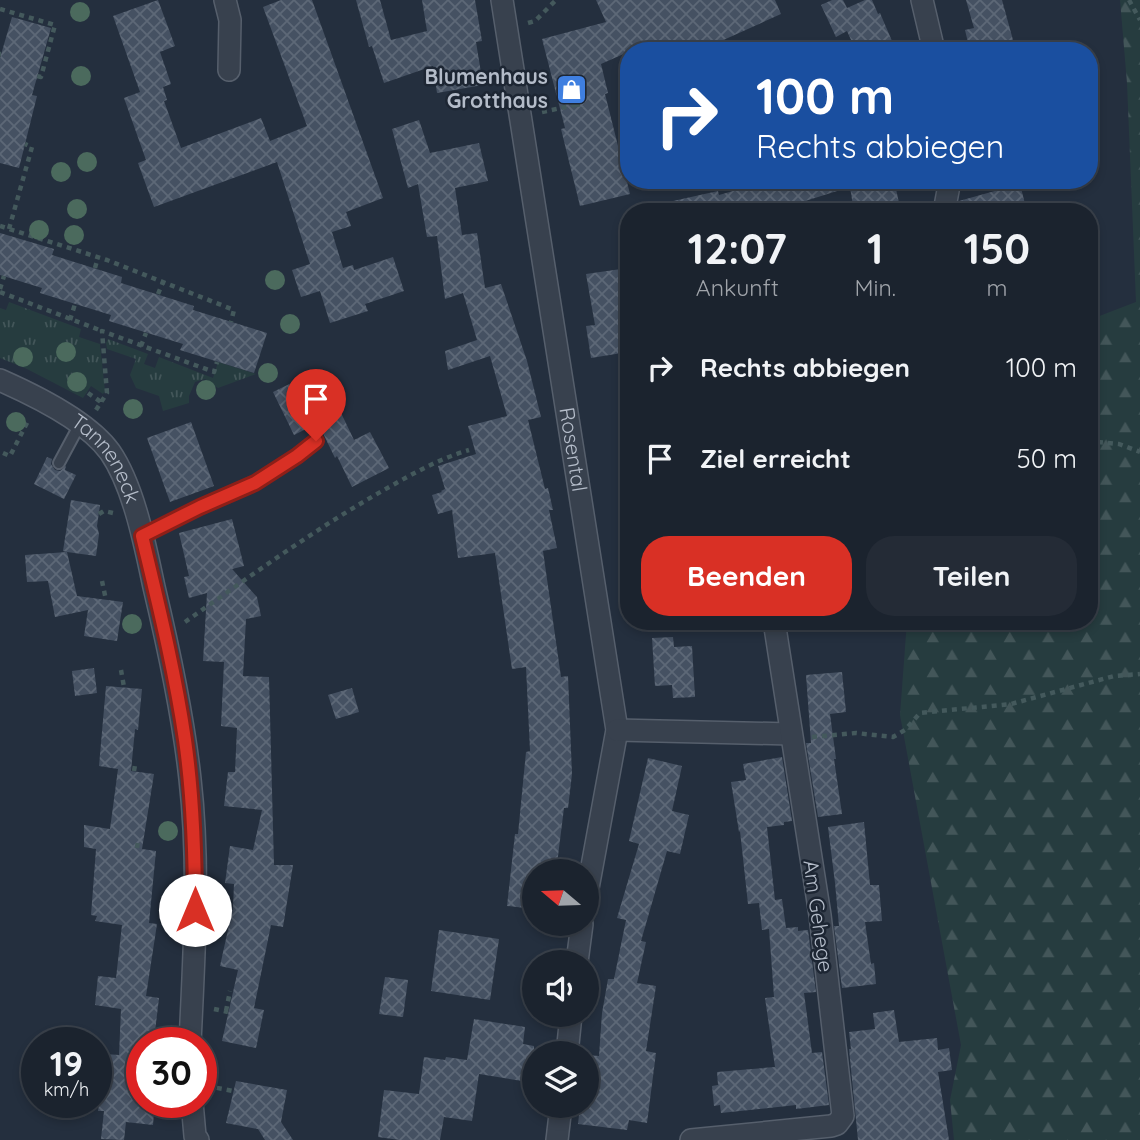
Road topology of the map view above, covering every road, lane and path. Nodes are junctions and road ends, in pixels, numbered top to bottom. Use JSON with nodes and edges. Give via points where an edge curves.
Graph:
{"nodes":[{"id":1,"x":225,"y":0,"type":"edge"},
{"id":2,"x":502,"y":0,"type":"edge"},
{"id":3,"x":556,"y":0,"type":"edge"},
{"id":4,"x":922,"y":0,"type":"edge"},
{"id":5,"x":1129,"y":0,"type":"edge"},
{"id":6,"x":0,"y":9,"type":"edge"},
{"id":7,"x":1140,"y":20,"type":"edge"},
{"id":8,"x":507,"y":29,"type":"junction"},
{"id":9,"x":932,"y":42,"type":"edge"},
{"id":10,"x":229,"y":70,"type":"dead end"},
{"id":11,"x":37,"y":76,"type":"dead end"},
{"id":12,"x":582,"y":108,"type":"dead end"},
{"id":13,"x":521,"y":116,"type":"junction"},
{"id":14,"x":25,"y":145,"type":"dead end"},
{"id":15,"x":0,"y":226,"type":"edge"},
{"id":16,"x":9,"y":229,"type":"junction"},
{"id":17,"x":98,"y":257,"type":"junction"},
{"id":18,"x":94,"y":268,"type":"dead end"},
{"id":19,"x":4,"y":276,"type":"dead end"},
{"id":20,"x":163,"y":282,"type":"junction"},
{"id":21,"x":0,"y":290,"type":"edge"},
{"id":22,"x":158,"y":294,"type":"dead end"},
{"id":23,"x":75,"y":304,"type":"dead end"},
{"id":24,"x":70,"y":320,"type":"junction"},
{"id":25,"x":231,"y":322,"type":"dead end"},
{"id":26,"x":102,"y":331,"type":"junction"},
{"id":27,"x":145,"y":332,"type":"dead end"},
{"id":28,"x":141,"y":346,"type":"junction"},
{"id":29,"x":217,"y":362,"type":"dead end"},
{"id":30,"x":0,"y":380,"type":"edge"},
{"id":31,"x":88,"y":393,"type":"dead end"},
{"id":32,"x":101,"y":402,"type":"junction"},
{"id":33,"x":88,"y":417,"type":"junction"},
{"id":34,"x":28,"y":421,"type":"dead end"},
{"id":35,"x":316,"y":441,"type":"dead end"},
{"id":36,"x":1098,"y":442,"type":"edge"},
{"id":37,"x":468,"y":450,"type":"dead end"},
{"id":38,"x":1140,"y":452,"type":"edge"},
{"id":39,"x":3,"y":453,"type":"dead end"},
{"id":40,"x":59,"y":463,"type":"dead end"},
{"id":41,"x":142,"y":536,"type":"junction"},
{"id":42,"x":102,"y":582,"type":"dead end"},
{"id":43,"x":106,"y":600,"type":"dead end"},
{"id":44,"x":179,"y":626,"type":"dead end"},
{"id":45,"x":775,"y":630,"type":"edge"},
{"id":46,"x":121,"y":670,"type":"dead end"},
{"id":47,"x":1140,"y":674,"type":"edge"},
{"id":48,"x":124,"y":687,"type":"dead end"},
{"id":49,"x":617,"y":730,"type":"junction"},
{"id":50,"x":791,"y":734,"type":"junction"},
{"id":51,"x":834,"y":734,"type":"dead end"},
{"id":52,"x":138,"y":841,"type":"dead end"},
{"id":53,"x":137,"y":848,"type":"dead end"},
{"id":54,"x":593,"y":859,"type":"edge"},
{"id":55,"x":230,"y":991,"type":"dead end"},
{"id":56,"x":216,"y":1009,"type":"dead end"},
{"id":57,"x":191,"y":1027,"type":"edge"},
{"id":58,"x":217,"y":1088,"type":"edge"},
{"id":59,"x":233,"y":1091,"type":"dead end"},
{"id":60,"x":193,"y":1118,"type":"edge"},
{"id":61,"x":560,"y":1118,"type":"edge"},
{"id":62,"x":198,"y":1140,"type":"edge"},
{"id":63,"x":557,"y":1140,"type":"edge"},
{"id":64,"x":691,"y":1140,"type":"edge"}],
"edges":[{"from":1,"to":10,"type":"street","via":[[230,20]]},
{"from":2,"to":8,"type":"street","name":"Rosental"},
{"from":3,"to":8,"type":"path","via":[[535,21]]},
{"from":4,"to":9,"type":"street"},
{"from":5,"to":7,"type":"path"},
{"from":6,"to":11,"type":"path","via":[[55,25]]},
{"from":8,"to":13,"type":"street","name":"Rosental"},
{"from":12,"to":13,"type":"path","via":[[575,104]]},
{"from":13,"to":49,"type":"street","name":"Rosental"},
{"from":14,"to":16,"type":"path","via":[[32,147]]},
{"from":15,"to":16,"type":"path"},
{"from":16,"to":17,"type":"path"},
{"from":17,"to":18,"type":"path"},
{"from":17,"to":20,"type":"path"},
{"from":19,"to":21,"type":"path"},
{"from":20,"to":22,"type":"path"},
{"from":20,"to":25,"type":"path","via":[[234,310]]},
{"from":21,"to":24,"type":"path"},
{"from":23,"to":24,"type":"path"},
{"from":24,"to":26,"type":"path"},
{"from":26,"to":28,"type":"path"},
{"from":26,"to":32,"type":"path","via":[[107,393]]},
{"from":27,"to":28,"type":"path"},
{"from":28,"to":29,"type":"path","via":[[214,372]]},
{"from":30,"to":33,"type":"street","name":"Tanneneck","via":[[57,408]]},
{"from":31,"to":32,"type":"path"},
{"from":32,"to":33,"type":"path"},
{"from":33,"to":40,"type":"lane"},
{"from":33,"to":41,"type":"street","name":"Tanneneck","via":[[125,481]]},
{"from":34,"to":39,"type":"path","via":[[10,456]]},
{"from":35,"to":41,"type":"lane","via":[[255,483]]},
{"from":36,"to":38,"type":"path"},
{"from":37,"to":44,"type":"path","via":[[367,499]]},
{"from":41,"to":57,"type":"street","name":"Tanneneck","via":[[166,636],[190,779],[195,891]]},
{"from":42,"to":43,"type":"path"},
{"from":45,"to":50,"type":"street"},
{"from":46,"to":48,"type":"path"},
{"from":47,"to":51,"type":"path","via":[[1114,676],[1012,704],[920,713],[893,737]]},
{"from":49,"to":50,"type":"street"},
{"from":49,"to":54,"type":"street","name":"Rosental"},
{"from":50,"to":64,"type":"street","name":"Am Gehege","via":[[820,915],[843,1116],[831,1126]]},
{"from":52,"to":53,"type":"path"},
{"from":55,"to":56,"type":"path","via":[[227,1012]]},
{"from":58,"to":59,"type":"path"},
{"from":60,"to":62,"type":"street"},
{"from":61,"to":63,"type":"street"}]}
